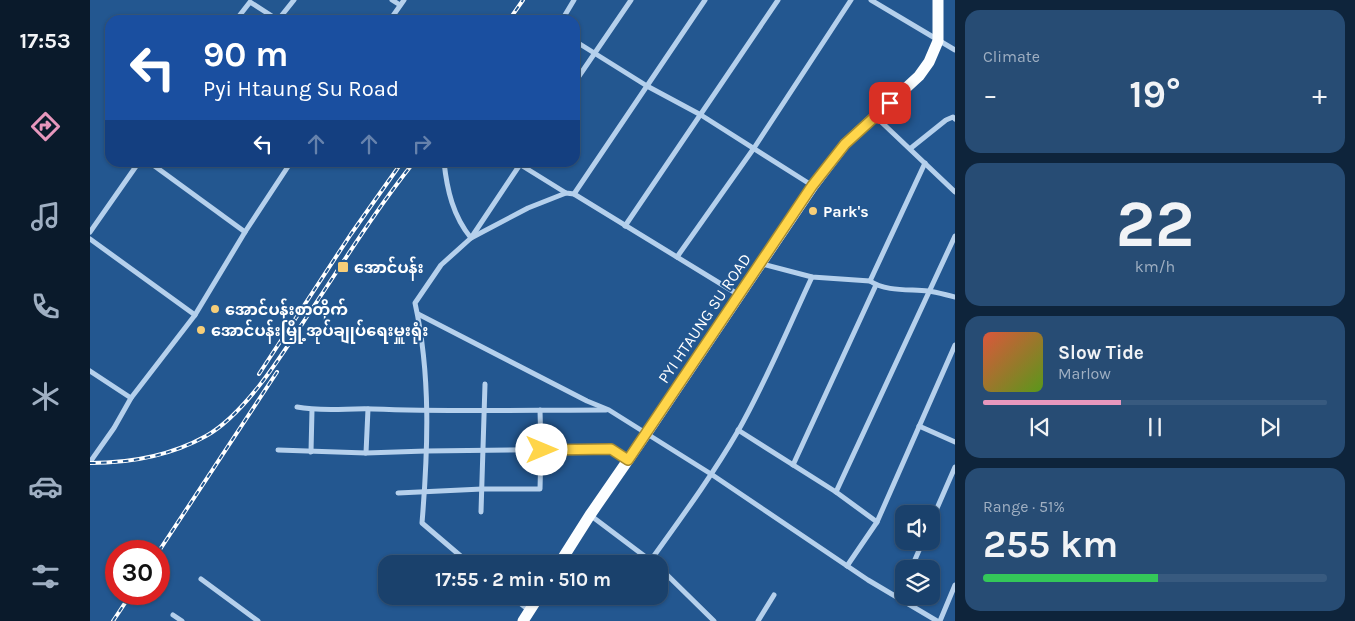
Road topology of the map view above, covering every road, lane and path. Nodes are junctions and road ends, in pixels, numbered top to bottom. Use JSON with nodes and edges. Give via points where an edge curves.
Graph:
{"nodes":[{"id":1,"x":294,"y":0,"type":"edge"},
{"id":2,"x":392,"y":0,"type":"edge"},
{"id":3,"x":574,"y":0,"type":"edge"},
{"id":4,"x":631,"y":0,"type":"edge"},
{"id":5,"x":705,"y":0,"type":"edge"},
{"id":6,"x":778,"y":0,"type":"edge"},
{"id":7,"x":850,"y":0,"type":"edge"},
{"id":8,"x":871,"y":0,"type":"edge"},
{"id":9,"x":938,"y":0,"type":"edge"},
{"id":10,"x":402,"y":3,"type":"edge"},
{"id":11,"x":240,"y":15,"type":"edge"},
{"id":12,"x":270,"y":15,"type":"edge"},
{"id":13,"x":282,"y":15,"type":"edge"},
{"id":14,"x":394,"y":15,"type":"edge"},
{"id":15,"x":565,"y":15,"type":"edge"},
{"id":16,"x":938,"y":40,"type":"junction"},
{"id":17,"x":580,"y":44,"type":"edge"},
{"id":18,"x":955,"y":50,"type":"edge"},
{"id":19,"x":594,"y":53,"type":"junction"},
{"id":20,"x":580,"y":74,"type":"edge"},
{"id":21,"x":647,"y":86,"type":"junction"},
{"id":22,"x":701,"y":115,"type":"junction"},
{"id":23,"x":876,"y":117,"type":"junction"},
{"id":24,"x":955,"y":119,"type":"edge"},
{"id":25,"x":754,"y":148,"type":"junction"},
{"id":26,"x":911,"y":148,"type":"junction"},
{"id":27,"x":925,"y":163,"type":"junction"},
{"id":28,"x":136,"y":167,"type":"edge"},
{"id":29,"x":156,"y":167,"type":"edge"},
{"id":30,"x":287,"y":167,"type":"edge"},
{"id":31,"x":445,"y":167,"type":"edge"},
{"id":32,"x":516,"y":167,"type":"edge"},
{"id":33,"x":525,"y":167,"type":"edge"},
{"id":34,"x":812,"y":186,"type":"junction"},
{"id":35,"x":955,"y":192,"type":"edge"},
{"id":36,"x":566,"y":193,"type":"junction"},
{"id":37,"x":574,"y":194,"type":"junction"},
{"id":38,"x":625,"y":226,"type":"junction"},
{"id":39,"x":90,"y":232,"type":"edge"},
{"id":40,"x":245,"y":232,"type":"junction"},
{"id":41,"x":955,"y":236,"type":"edge"},
{"id":42,"x":471,"y":238,"type":"junction"},
{"id":43,"x":90,"y":239,"type":"edge"},
{"id":44,"x":677,"y":257,"type":"junction"},
{"id":45,"x":760,"y":263,"type":"junction"},
{"id":46,"x":812,"y":277,"type":"junction"},
{"id":47,"x":870,"y":281,"type":"junction"},
{"id":48,"x":876,"y":285,"type":"junction"},
{"id":49,"x":930,"y":291,"type":"junction"},
{"id":50,"x":739,"y":295,"type":"junction"},
{"id":51,"x":955,"y":297,"type":"edge"},
{"id":52,"x":418,"y":314,"type":"junction"},
{"id":53,"x":194,"y":315,"type":"junction"},
{"id":54,"x":955,"y":345,"type":"edge"},
{"id":55,"x":90,"y":371,"type":"edge"},
{"id":56,"x":485,"y":384,"type":"dead end"},
{"id":57,"x":131,"y":398,"type":"junction"},
{"id":58,"x":297,"y":406,"type":"dead end"},
{"id":59,"x":368,"y":409,"type":"junction"},
{"id":60,"x":312,"y":410,"type":"junction"},
{"id":61,"x":540,"y":410,"type":"junction"},
{"id":62,"x":609,"y":410,"type":"junction"},
{"id":63,"x":426,"y":411,"type":"junction"},
{"id":64,"x":485,"y":412,"type":"junction"},
{"id":65,"x":920,"y":426,"type":"junction"},
{"id":66,"x":738,"y":430,"type":"junction"},
{"id":67,"x":646,"y":434,"type":"junction"},
{"id":68,"x":955,"y":442,"type":"edge"},
{"id":69,"x":278,"y":450,"type":"dead end"},
{"id":70,"x":542,"y":450,"type":"junction"},
{"id":71,"x":426,"y":451,"type":"junction"},
{"id":72,"x":483,"y":451,"type":"junction"},
{"id":73,"x":311,"y":452,"type":"junction"},
{"id":74,"x":366,"y":453,"type":"junction"},
{"id":75,"x":628,"y":460,"type":"junction"},
{"id":76,"x":90,"y":462,"type":"edge"},
{"id":77,"x":793,"y":465,"type":"junction"},
{"id":78,"x":955,"y":467,"type":"edge"},
{"id":79,"x":711,"y":474,"type":"junction"},
{"id":80,"x":482,"y":489,"type":"junction"},
{"id":81,"x":425,"y":492,"type":"junction"},
{"id":82,"x":836,"y":492,"type":"junction"},
{"id":83,"x":398,"y":493,"type":"dead end"},
{"id":84,"x":938,"y":505,"type":"edge"},
{"id":85,"x":481,"y":512,"type":"dead end"},
{"id":86,"x":590,"y":515,"type":"junction"},
{"id":87,"x":877,"y":522,"type":"junction"},
{"id":88,"x":459,"y":555,"type":"edge"},
{"id":89,"x":565,"y":555,"type":"edge"},
{"id":90,"x":644,"y":555,"type":"edge"},
{"id":91,"x":658,"y":555,"type":"edge"},
{"id":92,"x":848,"y":566,"type":"junction"},
{"id":93,"x":668,"y":576,"type":"edge"},
{"id":94,"x":201,"y":579,"type":"dead end"},
{"id":95,"x":955,"y":585,"type":"edge"},
{"id":96,"x":774,"y":595,"type":"dead end"},
{"id":97,"x":895,"y":596,"type":"edge"},
{"id":98,"x":523,"y":605,"type":"edge"},
{"id":99,"x":533,"y":605,"type":"edge"},
{"id":100,"x":911,"y":605,"type":"edge"},
{"id":101,"x":530,"y":610,"type":"junction"},
{"id":102,"x":174,"y":614,"type":"dead end"},
{"id":103,"x":182,"y":621,"type":"edge"},
{"id":104,"x":258,"y":621,"type":"edge"},
{"id":105,"x":523,"y":621,"type":"edge"},
{"id":106,"x":714,"y":621,"type":"edge"},
{"id":107,"x":758,"y":621,"type":"edge"},
{"id":108,"x":938,"y":621,"type":"edge"}],
"edges":[{"from":1,"to":13,"type":"street"},
{"from":2,"to":10,"type":"street"},
{"from":3,"to":15,"type":"street"},
{"from":4,"to":19,"type":"street"},
{"from":5,"to":21,"type":"street"},
{"from":6,"to":22,"type":"street"},
{"from":7,"to":25,"type":"street"},
{"from":8,"to":16,"type":"street"},
{"from":9,"to":16,"type":"highway","name":"PYI HTAUNG SU ROAD"},
{"from":10,"to":14,"type":"street"},
{"from":11,"to":12,"type":"street","via":[[250,2]]},
{"from":16,"to":18,"type":"street"},
{"from":16,"to":23,"type":"highway","name":"PYI HTAUNG SU ROAD","via":[[919,76]]},
{"from":17,"to":19,"type":"street"},
{"from":19,"to":20,"type":"street"},
{"from":19,"to":21,"type":"street"},
{"from":21,"to":22,"type":"street"},
{"from":21,"to":37,"type":"street"},
{"from":22,"to":25,"type":"street"},
{"from":22,"to":38,"type":"street"},
{"from":23,"to":26,"type":"street"},
{"from":23,"to":34,"type":"highway","name":"PYI HTAUNG SU ROAD","via":[[845,144]]},
{"from":24,"to":26,"type":"street","via":[[946,120]]},
{"from":25,"to":34,"type":"street"},
{"from":25,"to":44,"type":"street"},
{"from":26,"to":27,"type":"street"},
{"from":27,"to":35,"type":"street"},
{"from":27,"to":47,"type":"street"},
{"from":28,"to":39,"type":"street"},
{"from":29,"to":40,"type":"street"},
{"from":30,"to":40,"type":"street"},
{"from":31,"to":42,"type":"street","via":[[450,198]]},
{"from":32,"to":42,"type":"street"},
{"from":33,"to":36,"type":"street"},
{"from":34,"to":45,"type":"highway","name":"PYI HTAUNG SU ROAD"},
{"from":36,"to":37,"type":"street"},
{"from":36,"to":42,"type":"street","via":[[528,208]]},
{"from":37,"to":38,"type":"street"},
{"from":38,"to":44,"type":"street"},
{"from":40,"to":53,"type":"street"},
{"from":41,"to":49,"type":"street"},
{"from":42,"to":52,"type":"street","via":[[441,264],[415,303]]},
{"from":43,"to":53,"type":"street"},
{"from":44,"to":50,"type":"street"},
{"from":45,"to":46,"type":"street"},
{"from":45,"to":50,"type":"highway","name":"PYI HTAUNG SU ROAD"},
{"from":46,"to":47,"type":"street"},
{"from":46,"to":66,"type":"street"},
{"from":47,"to":48,"type":"street"},
{"from":48,"to":49,"type":"street"},
{"from":48,"to":77,"type":"street"},
{"from":49,"to":51,"type":"street"},
{"from":49,"to":82,"type":"street"},
{"from":50,"to":67,"type":"highway","name":"PYI HTAUNG SU ROAD"},
{"from":52,"to":62,"type":"street"},
{"from":52,"to":63,"type":"street","via":[[427,381]]},
{"from":53,"to":57,"type":"street"},
{"from":54,"to":65,"type":"street"},
{"from":55,"to":57,"type":"street"},
{"from":56,"to":64,"type":"street"},
{"from":57,"to":76,"type":"street"},
{"from":58,"to":60,"type":"street"},
{"from":59,"to":60,"type":"street"},
{"from":59,"to":63,"type":"street"},
{"from":59,"to":74,"type":"street"},
{"from":60,"to":73,"type":"street"},
{"from":61,"to":62,"type":"street"},
{"from":61,"to":64,"type":"street"},
{"from":61,"to":70,"type":"street"},
{"from":62,"to":67,"type":"street"},
{"from":63,"to":64,"type":"street"},
{"from":63,"to":71,"type":"street"},
{"from":64,"to":72,"type":"street"},
{"from":65,"to":68,"type":"street"},
{"from":65,"to":87,"type":"street"},
{"from":66,"to":77,"type":"street"},
{"from":66,"to":79,"type":"street"},
{"from":67,"to":75,"type":"highway","name":"PYI HTAUNG SU ROAD"},
{"from":67,"to":79,"type":"street"},
{"from":69,"to":73,"type":"street"},
{"from":70,"to":72,"type":"street"},
{"from":70,"to":75,"type":"street","via":[[611,449]]},
{"from":70,"to":80,"type":"street","via":[[540,489]]},
{"from":71,"to":72,"type":"street"},
{"from":71,"to":74,"type":"street"},
{"from":71,"to":81,"type":"street"},
{"from":72,"to":80,"type":"street"},
{"from":73,"to":74,"type":"street"},
{"from":75,"to":86,"type":"highway","name":"PYI HTAUNG SU ROAD"},
{"from":77,"to":82,"type":"street"},
{"from":78,"to":84,"type":"street"},
{"from":79,"to":91,"type":"street"},
{"from":79,"to":92,"type":"street"},
{"from":80,"to":81,"type":"street"},
{"from":80,"to":85,"type":"street"},
{"from":81,"to":83,"type":"street"},
{"from":81,"to":88,"type":"street","via":[[422,523]]},
{"from":82,"to":87,"type":"street"},
{"from":86,"to":89,"type":"highway","name":"PYI HTAUNG SU ROAD"},
{"from":86,"to":90,"type":"street"},
{"from":87,"to":92,"type":"street"},
{"from":92,"to":97,"type":"street"},
{"from":93,"to":106,"type":"street"},
{"from":94,"to":104,"type":"street"},
{"from":95,"to":108,"type":"street"},
{"from":96,"to":107,"type":"street"},
{"from":98,"to":101,"type":"street"},
{"from":99,"to":101,"type":"highway"},
{"from":100,"to":108,"type":"street"},
{"from":101,"to":105,"type":"highway"},
{"from":102,"to":103,"type":"street"}]}
